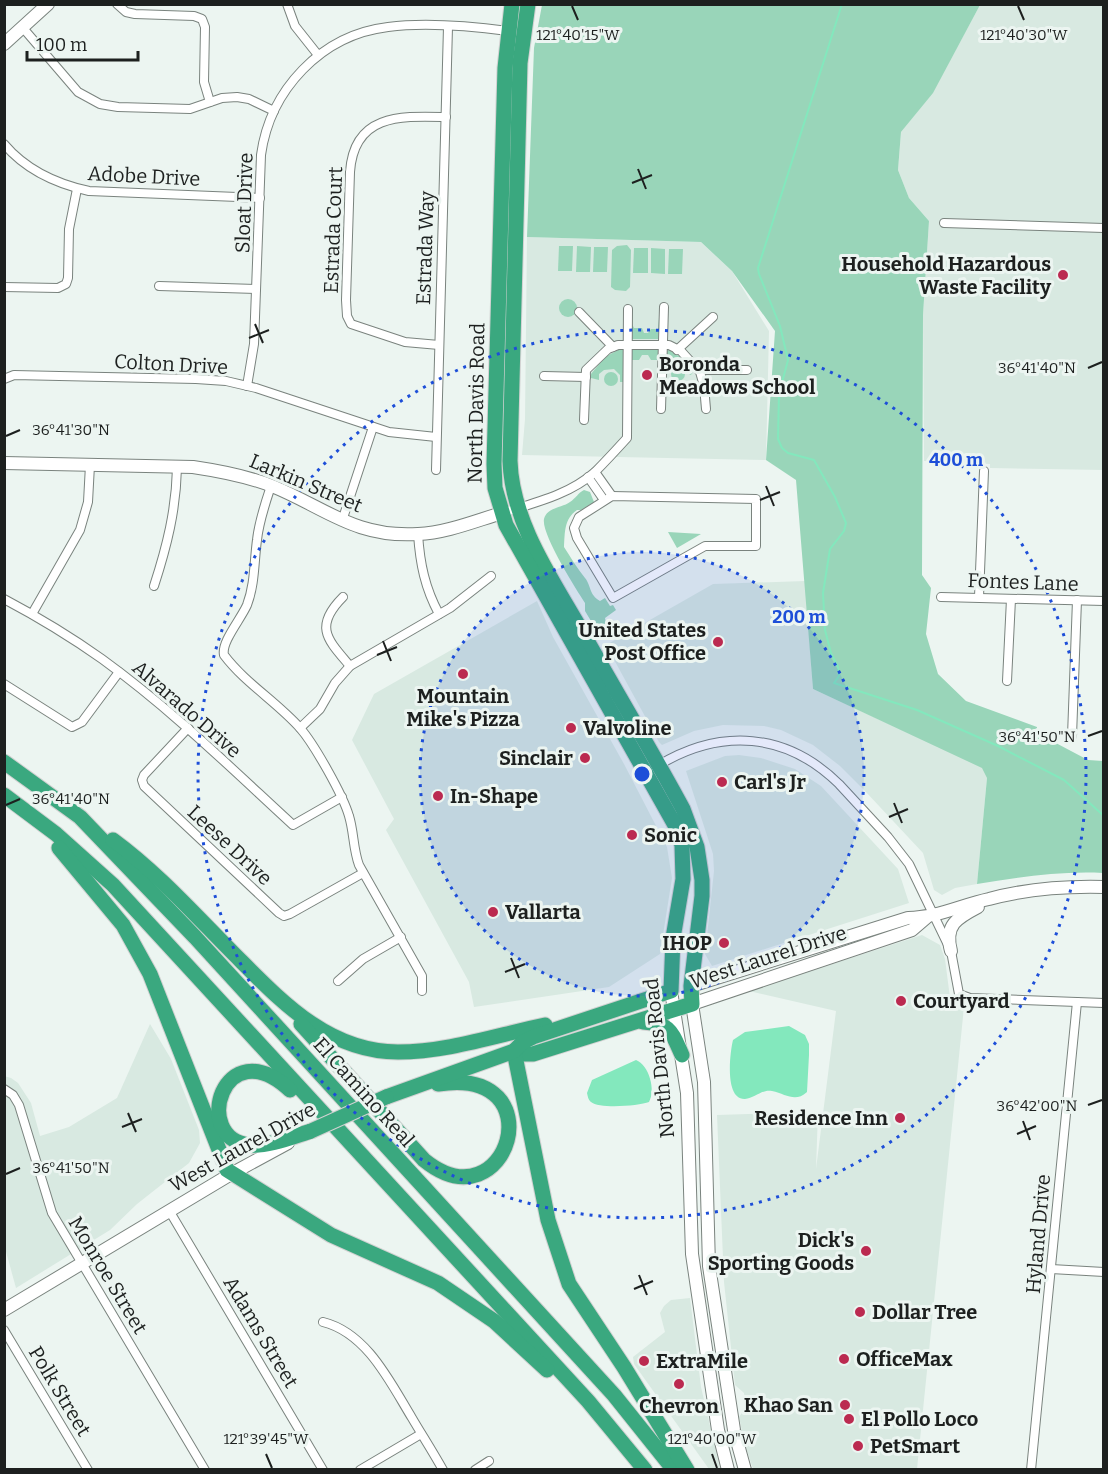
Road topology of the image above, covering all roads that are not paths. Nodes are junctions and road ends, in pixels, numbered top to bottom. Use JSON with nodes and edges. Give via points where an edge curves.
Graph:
{"nodes":[{"id":1,"x":48,"y":4,"type":"edge"},
{"id":2,"x":117,"y":4,"type":"edge"},
{"id":3,"x":287,"y":4,"type":"edge"},
{"id":4,"x":512,"y":4,"type":"edge"},
{"id":5,"x":528,"y":4,"type":"edge"},
{"id":6,"x":448,"y":27,"type":"junction"},
{"id":7,"x":23,"y":28,"type":"junction"},
{"id":8,"x":508,"y":31,"type":"junction"},
{"id":9,"x":4,"y":44,"type":"edge"},
{"id":10,"x":318,"y":55,"type":"junction"},
{"id":11,"x":210,"y":102,"type":"junction"},
{"id":12,"x":274,"y":111,"type":"junction"},
{"id":13,"x":446,"y":117,"type":"junction"},
{"id":14,"x":4,"y":144,"type":"edge"},
{"id":15,"x":76,"y":189,"type":"junction"},
{"id":16,"x":260,"y":198,"type":"junction"},
{"id":17,"x":944,"y":223,"type":"dead end"},
{"id":18,"x":1104,"y":228,"type":"edge"},
{"id":19,"x":159,"y":286,"type":"dead end"},
{"id":20,"x":4,"y":287,"type":"edge"},
{"id":21,"x":256,"y":289,"type":"junction"},
{"id":22,"x":664,"y":307,"type":"dead end"},
{"id":23,"x":628,"y":309,"type":"dead end"},
{"id":24,"x":579,"y":312,"type":"dead end"},
{"id":25,"x":713,"y":317,"type":"dead end"},
{"id":26,"x":628,"y":344,"type":"junction"},
{"id":27,"x":439,"y":345,"type":"junction"},
{"id":28,"x":663,"y":345,"type":"junction"},
{"id":29,"x":613,"y":347,"type":"junction"},
{"id":30,"x":677,"y":350,"type":"junction"},
{"id":31,"x":699,"y":370,"type":"junction"},
{"id":32,"x":747,"y":370,"type":"dead end"},
{"id":33,"x":544,"y":376,"type":"dead end"},
{"id":34,"x":586,"y":377,"type":"junction"},
{"id":35,"x":4,"y":379,"type":"edge"},
{"id":36,"x":247,"y":386,"type":"junction"},
{"id":37,"x":661,"y":409,"type":"dead end"},
{"id":38,"x":706,"y":409,"type":"dead end"},
{"id":39,"x":584,"y":420,"type":"dead end"},
{"id":40,"x":373,"y":427,"type":"junction"},
{"id":41,"x":436,"y":437,"type":"junction"},
{"id":42,"x":4,"y":463,"type":"edge"},
{"id":43,"x":90,"y":465,"type":"junction"},
{"id":44,"x":177,"y":468,"type":"junction"},
{"id":45,"x":436,"y":470,"type":"dead end"},
{"id":46,"x":984,"y":471,"type":"dead end"},
{"id":47,"x":592,"y":474,"type":"junction"},
{"id":48,"x":271,"y":486,"type":"junction"},
{"id":49,"x":608,"y":498,"type":"junction"},
{"id":50,"x":518,"y":508,"type":"junction"},
{"id":51,"x":502,"y":513,"type":"junction"},
{"id":52,"x":342,"y":521,"type":"junction"},
{"id":53,"x":418,"y":534,"type":"junction"},
{"id":54,"x":491,"y":576,"type":"dead end"},
{"id":55,"x":154,"y":586,"type":"dead end"},
{"id":56,"x":343,"y":597,"type":"dead end"},
{"id":57,"x":941,"y":597,"type":"dead end"},
{"id":58,"x":979,"y":597,"type":"junction"},
{"id":59,"x":1011,"y":598,"type":"junction"},
{"id":60,"x":4,"y":599,"type":"edge"},
{"id":61,"x":1077,"y":600,"type":"junction"},
{"id":62,"x":1104,"y":601,"type":"edge"},
{"id":63,"x":32,"y":614,"type":"junction"},
{"id":64,"x":439,"y":614,"type":"junction"},
{"id":65,"x":350,"y":666,"type":"junction"},
{"id":66,"x":119,"y":672,"type":"junction"},
{"id":67,"x":1007,"y":681,"type":"dead end"},
{"id":68,"x":4,"y":684,"type":"edge"},
{"id":69,"x":188,"y":728,"type":"junction"},
{"id":70,"x":300,"y":728,"type":"junction"},
{"id":71,"x":1072,"y":736,"type":"dead end"},
{"id":72,"x":4,"y":762,"type":"edge"},
{"id":73,"x":659,"y":765,"type":"junction"},
{"id":74,"x":342,"y":797,"type":"junction"},
{"id":75,"x":10,"y":799,"type":"edge"},
{"id":76,"x":80,"y":817,"type":"junction"},
{"id":77,"x":363,"y":873,"type":"junction"},
{"id":78,"x":1104,"y":887,"type":"edge"},
{"id":79,"x":1009,"y":894,"type":"junction"},
{"id":80,"x":930,"y":917,"type":"junction"},
{"id":81,"x":401,"y":937,"type":"junction"},
{"id":82,"x":951,"y":951,"type":"junction"},
{"id":83,"x":338,"y":981,"type":"dead end"},
{"id":84,"x":691,"y":986,"type":"junction"},
{"id":85,"x":422,"y":991,"type":"dead end"},
{"id":86,"x":671,"y":991,"type":"junction"},
{"id":87,"x":273,"y":993,"type":"junction"},
{"id":88,"x":1077,"y":1002,"type":"junction"},
{"id":89,"x":1104,"y":1003,"type":"edge"},
{"id":90,"x":692,"y":1004,"type":"junction"},
{"id":91,"x":675,"y":1009,"type":"junction"},
{"id":92,"x":601,"y":1014,"type":"junction"},
{"id":93,"x":637,"y":1022,"type":"junction"},
{"id":94,"x":514,"y":1051,"type":"junction"},
{"id":95,"x":682,"y":1055,"type":"junction"},
{"id":96,"x":4,"y":1089,"type":"edge"},
{"id":97,"x":405,"y":1089,"type":"junction"},
{"id":98,"x":311,"y":1131,"type":"junction"},
{"id":99,"x":345,"y":1138,"type":"junction"},
{"id":100,"x":231,"y":1174,"type":"junction"},
{"id":101,"x":170,"y":1212,"type":"junction"},
{"id":102,"x":82,"y":1264,"type":"junction"},
{"id":103,"x":1051,"y":1269,"type":"junction"},
{"id":104,"x":1104,"y":1272,"type":"edge"},
{"id":105,"x":4,"y":1310,"type":"edge"},
{"id":106,"x":322,"y":1322,"type":"dead end"},
{"id":107,"x":4,"y":1330,"type":"edge"},
{"id":108,"x":588,"y":1401,"type":"junction"},
{"id":109,"x":421,"y":1434,"type":"junction"},
{"id":110,"x":489,"y":1461,"type":"dead end"},
{"id":111,"x":88,"y":1470,"type":"edge"},
{"id":112,"x":205,"y":1470,"type":"edge"},
{"id":113,"x":323,"y":1470,"type":"edge"},
{"id":114,"x":360,"y":1470,"type":"edge"},
{"id":115,"x":443,"y":1470,"type":"edge"},
{"id":116,"x":475,"y":1470,"type":"edge"},
{"id":117,"x":645,"y":1470,"type":"edge"},
{"id":118,"x":674,"y":1470,"type":"edge"},
{"id":119,"x":687,"y":1470,"type":"edge"},
{"id":120,"x":728,"y":1470,"type":"edge"},
{"id":121,"x":745,"y":1470,"type":"edge"},
{"id":122,"x":1031,"y":1470,"type":"edge"}],
"edges":[{"from":1,"to":7,"type":"street"},
{"from":2,"to":11,"type":"street","via":[[135,14],[202,19],[204,82]]},
{"from":3,"to":10,"type":"street","via":[[295,26]]},
{"from":4,"to":8,"type":"highway","name":"North Davis Road"},
{"from":5,"to":50,"type":"highway","name":"North Davis Road","via":[[520,63],[510,442],[511,477]]},
{"from":6,"to":8,"type":"street","name":"Sloat Drive"},
{"from":6,"to":10,"type":"street","name":"Sloat Drive","via":[[372,30]]},
{"from":6,"to":13,"type":"street","name":"Estrada Way"},
{"from":7,"to":9,"type":"street"},
{"from":7,"to":11,"type":"street","via":[[78,92],[94,102],[111,107],[184,109]]},
{"from":8,"to":51,"type":"highway","name":"North Davis Road","via":[[494,464]]},
{"from":10,"to":12,"type":"street","name":"Sloat Drive","via":[[288,86]]},
{"from":11,"to":12,"type":"street","via":[[237,97]]},
{"from":12,"to":16,"type":"street","name":"Sloat Drive","via":[[262,146]]},
{"from":13,"to":27,"type":"street","name":"Estrada Way"},
{"from":13,"to":27,"type":"street","name":"Estrada Court","via":[[386,120],[370,130],[356,148],[351,164],[346,300],[351,324],[405,342]]},
{"from":14,"to":15,"type":"street","name":"Adobe Drive","via":[[33,169]]},
{"from":15,"to":16,"type":"street","name":"Adobe Drive"},
{"from":15,"to":20,"type":"street","via":[[66,284],[58,288]]},
{"from":16,"to":21,"type":"street","name":"Sloat Drive"},
{"from":17,"to":18,"type":"street"},
{"from":19,"to":21,"type":"street"},
{"from":21,"to":36,"type":"street","name":"Sloat Drive","via":[[254,353]]},
{"from":22,"to":28,"type":"street"},
{"from":23,"to":26,"type":"street"},
{"from":24,"to":29,"type":"street"},
{"from":25,"to":30,"type":"street"},
{"from":26,"to":28,"type":"street"},
{"from":26,"to":29,"type":"street"},
{"from":26,"to":47,"type":"street","name":"Larkin Street","via":[[627,438]]},
{"from":27,"to":41,"type":"street","name":"Estrada Way"},
{"from":28,"to":30,"type":"street"},
{"from":28,"to":37,"type":"street"},
{"from":29,"to":34,"type":"street","via":[[586,369]]},
{"from":30,"to":31,"type":"street"},
{"from":31,"to":32,"type":"street"},
{"from":31,"to":38,"type":"street"},
{"from":33,"to":34,"type":"street"},
{"from":34,"to":39,"type":"street"},
{"from":35,"to":36,"type":"street","name":"Colton Drive","via":[[14,375],[196,379]]},
{"from":36,"to":40,"type":"street","name":"Colton Drive"},
{"from":40,"to":41,"type":"street","name":"Colton Drive"},
{"from":40,"to":52,"type":"street"},
{"from":41,"to":45,"type":"street","name":"Estrada Way"},
{"from":42,"to":43,"type":"street","name":"Larkin Street"},
{"from":43,"to":44,"type":"street","name":"Larkin Street"},
{"from":43,"to":63,"type":"street","via":[[88,502],[80,530]]},
{"from":44,"to":48,"type":"street","name":"Larkin Street","via":[[215,470]]},
{"from":44,"to":55,"type":"street","via":[[172,526]]},
{"from":46,"to":58,"type":"street"},
{"from":47,"to":49,"type":"street"},
{"from":47,"to":50,"type":"street","name":"Larkin Street","via":[[557,495]]},
{"from":48,"to":52,"type":"street","name":"Larkin Street"},
{"from":48,"to":70,"type":"street","via":[[259,530],[250,595],[223,652]]},
{"from":49,"to":49,"type":"street","via":[[756,499],[756,546],[705,546],[613,598],[574,528],[579,517]]},
{"from":50,"to":51,"type":"street","name":"Larkin Street"},
{"from":50,"to":73,"type":"highway","name":"North Davis Road","via":[[548,572]]},
{"from":51,"to":53,"type":"street","name":"Larkin Street","via":[[444,531]]},
{"from":51,"to":86,"type":"highway","name":"North Davis Road","via":[[526,563],[675,825],[684,860],[684,879],[673,938]]},
{"from":52,"to":53,"type":"street","name":"Larkin Street","via":[[378,532]]},
{"from":53,"to":64,"type":"street","via":[[423,577]]},
{"from":54,"to":64,"type":"street"},
{"from":56,"to":65,"type":"street","via":[[332,609],[326,634]]},
{"from":57,"to":58,"type":"street","name":"Fontes Lane"},
{"from":58,"to":59,"type":"street","name":"Fontes Lane"},
{"from":59,"to":61,"type":"street","name":"Fontes Lane"},
{"from":59,"to":67,"type":"street"},
{"from":60,"to":63,"type":"street","name":"Alvarado Drive"},
{"from":61,"to":62,"type":"street","name":"Fontes Lane"},
{"from":61,"to":71,"type":"street"},
{"from":63,"to":66,"type":"street","name":"Alvarado Drive"},
{"from":64,"to":65,"type":"street"},
{"from":65,"to":70,"type":"street","via":[[320,709]]},
{"from":66,"to":68,"type":"street","via":[[80,724],[72,727]]},
{"from":66,"to":69,"type":"street","name":"Alvarado Drive"},
{"from":69,"to":74,"type":"street","name":"Alvarado Drive","via":[[293,825]]},
{"from":69,"to":77,"type":"street","name":"Leese Drive","via":[[144,775],[144,786],[279,914],[291,914]]},
{"from":70,"to":74,"type":"street"},
{"from":72,"to":76,"type":"highway","name":"El Camino Real"},
{"from":73,"to":80,"type":"street","via":[[688,750],[730,740],[775,745],[806,758],[838,784],[904,856]]},
{"from":73,"to":84,"type":"highway","name":"North Davis Road","via":[[692,831],[702,880]]},
{"from":74,"to":77,"type":"street"},
{"from":75,"to":99,"type":"highway","via":[[114,885]]},
{"from":75,"to":100,"type":"highway","via":[[74,864],[123,925],[150,974],[226,1170]]},
{"from":76,"to":87,"type":"highway","via":[[145,865]]},
{"from":76,"to":118,"type":"highway","name":"El Camino Real","via":[[195,936],[614,1395]]},
{"from":77,"to":81,"type":"street"},
{"from":78,"to":79,"type":"street"},
{"from":79,"to":80,"type":"street"},
{"from":79,"to":82,"type":"street","via":[[957,920],[948,936]]},
{"from":80,"to":82,"type":"street"},
{"from":80,"to":84,"type":"street","name":"West Laurel Drive","via":[[908,918]]},
{"from":80,"to":90,"type":"street","name":"West Laurel Drive","via":[[912,930]]},
{"from":81,"to":83,"type":"street","via":[[363,959]]},
{"from":81,"to":85,"type":"street","via":[[422,976]]},
{"from":82,"to":88,"type":"street","via":[[956,989],[963,997]]},
{"from":84,"to":90,"type":"highway","name":"North Davis Road"},
{"from":86,"to":91,"type":"street","name":"North Davis Road"},
{"from":86,"to":92,"type":"highway","name":"West Laurel Drive"},
{"from":87,"to":92,"type":"highway","via":[[321,1031],[348,1043],[395,1052],[449,1046]]},
{"from":87,"to":97,"type":"highway","via":[[434,1168],[453,1176],[469,1176],[483,1171],[501,1156],[509,1136],[508,1121],[504,1106],[489,1090],[459,1081]]},
{"from":88,"to":89,"type":"street"},
{"from":88,"to":103,"type":"street","name":"Hyland Drive"},
{"from":90,"to":91,"type":"highway","name":"West Laurel Drive"},
{"from":90,"to":121,"type":"street","name":"North Davis Road","via":[[704,1082],[709,1266],[734,1430]]},
{"from":91,"to":93,"type":"highway","name":"West Laurel Drive"},
{"from":91,"to":95,"type":"street","name":"North Davis Road"},
{"from":92,"to":94,"type":"highway","name":"West Laurel Drive","via":[[533,1037]]},
{"from":93,"to":94,"type":"highway","name":"West Laurel Drive","via":[[533,1054]]},
{"from":93,"to":95,"type":"highway","via":[[664,1025]]},
{"from":94,"to":97,"type":"highway","name":"West Laurel Drive"},
{"from":94,"to":119,"type":"highway","via":[[548,1220],[569,1284]]},
{"from":95,"to":120,"type":"street","name":"North Davis Road","via":[[687,1093],[692,1254],[718,1430]]},
{"from":96,"to":102,"type":"street","name":"Monroe Street","via":[[19,1105],[50,1210]]},
{"from":97,"to":98,"type":"highway","name":"West Laurel Drive","bridge":true},
{"from":98,"to":99,"type":"highway","via":[[262,1144],[240,1143],[220,1121],[221,1095],[240,1074],[271,1074]]},
{"from":98,"to":100,"type":"street","name":"West Laurel Drive"},
{"from":99,"to":108,"type":"highway"},
{"from":100,"to":101,"type":"street","name":"West Laurel Drive"},
{"from":100,"to":108,"type":"highway","via":[[331,1235],[438,1283],[494,1321],[565,1387]]},
{"from":101,"to":102,"type":"street","name":"West Laurel Drive"},
{"from":101,"to":113,"type":"street","name":"Adams Street"},
{"from":102,"to":105,"type":"street","name":"West Laurel Drive"},
{"from":102,"to":112,"type":"street","name":"Monroe Street"},
{"from":103,"to":104,"type":"street"},
{"from":103,"to":122,"type":"street","name":"Hyland Drive"},
{"from":106,"to":109,"type":"street","via":[[335,1325],[371,1355]]},
{"from":107,"to":111,"type":"street","name":"Polk Street"},
{"from":108,"to":117,"type":"highway"},
{"from":109,"to":114,"type":"street"},
{"from":109,"to":115,"type":"street"},
{"from":110,"to":116,"type":"street"}]}
